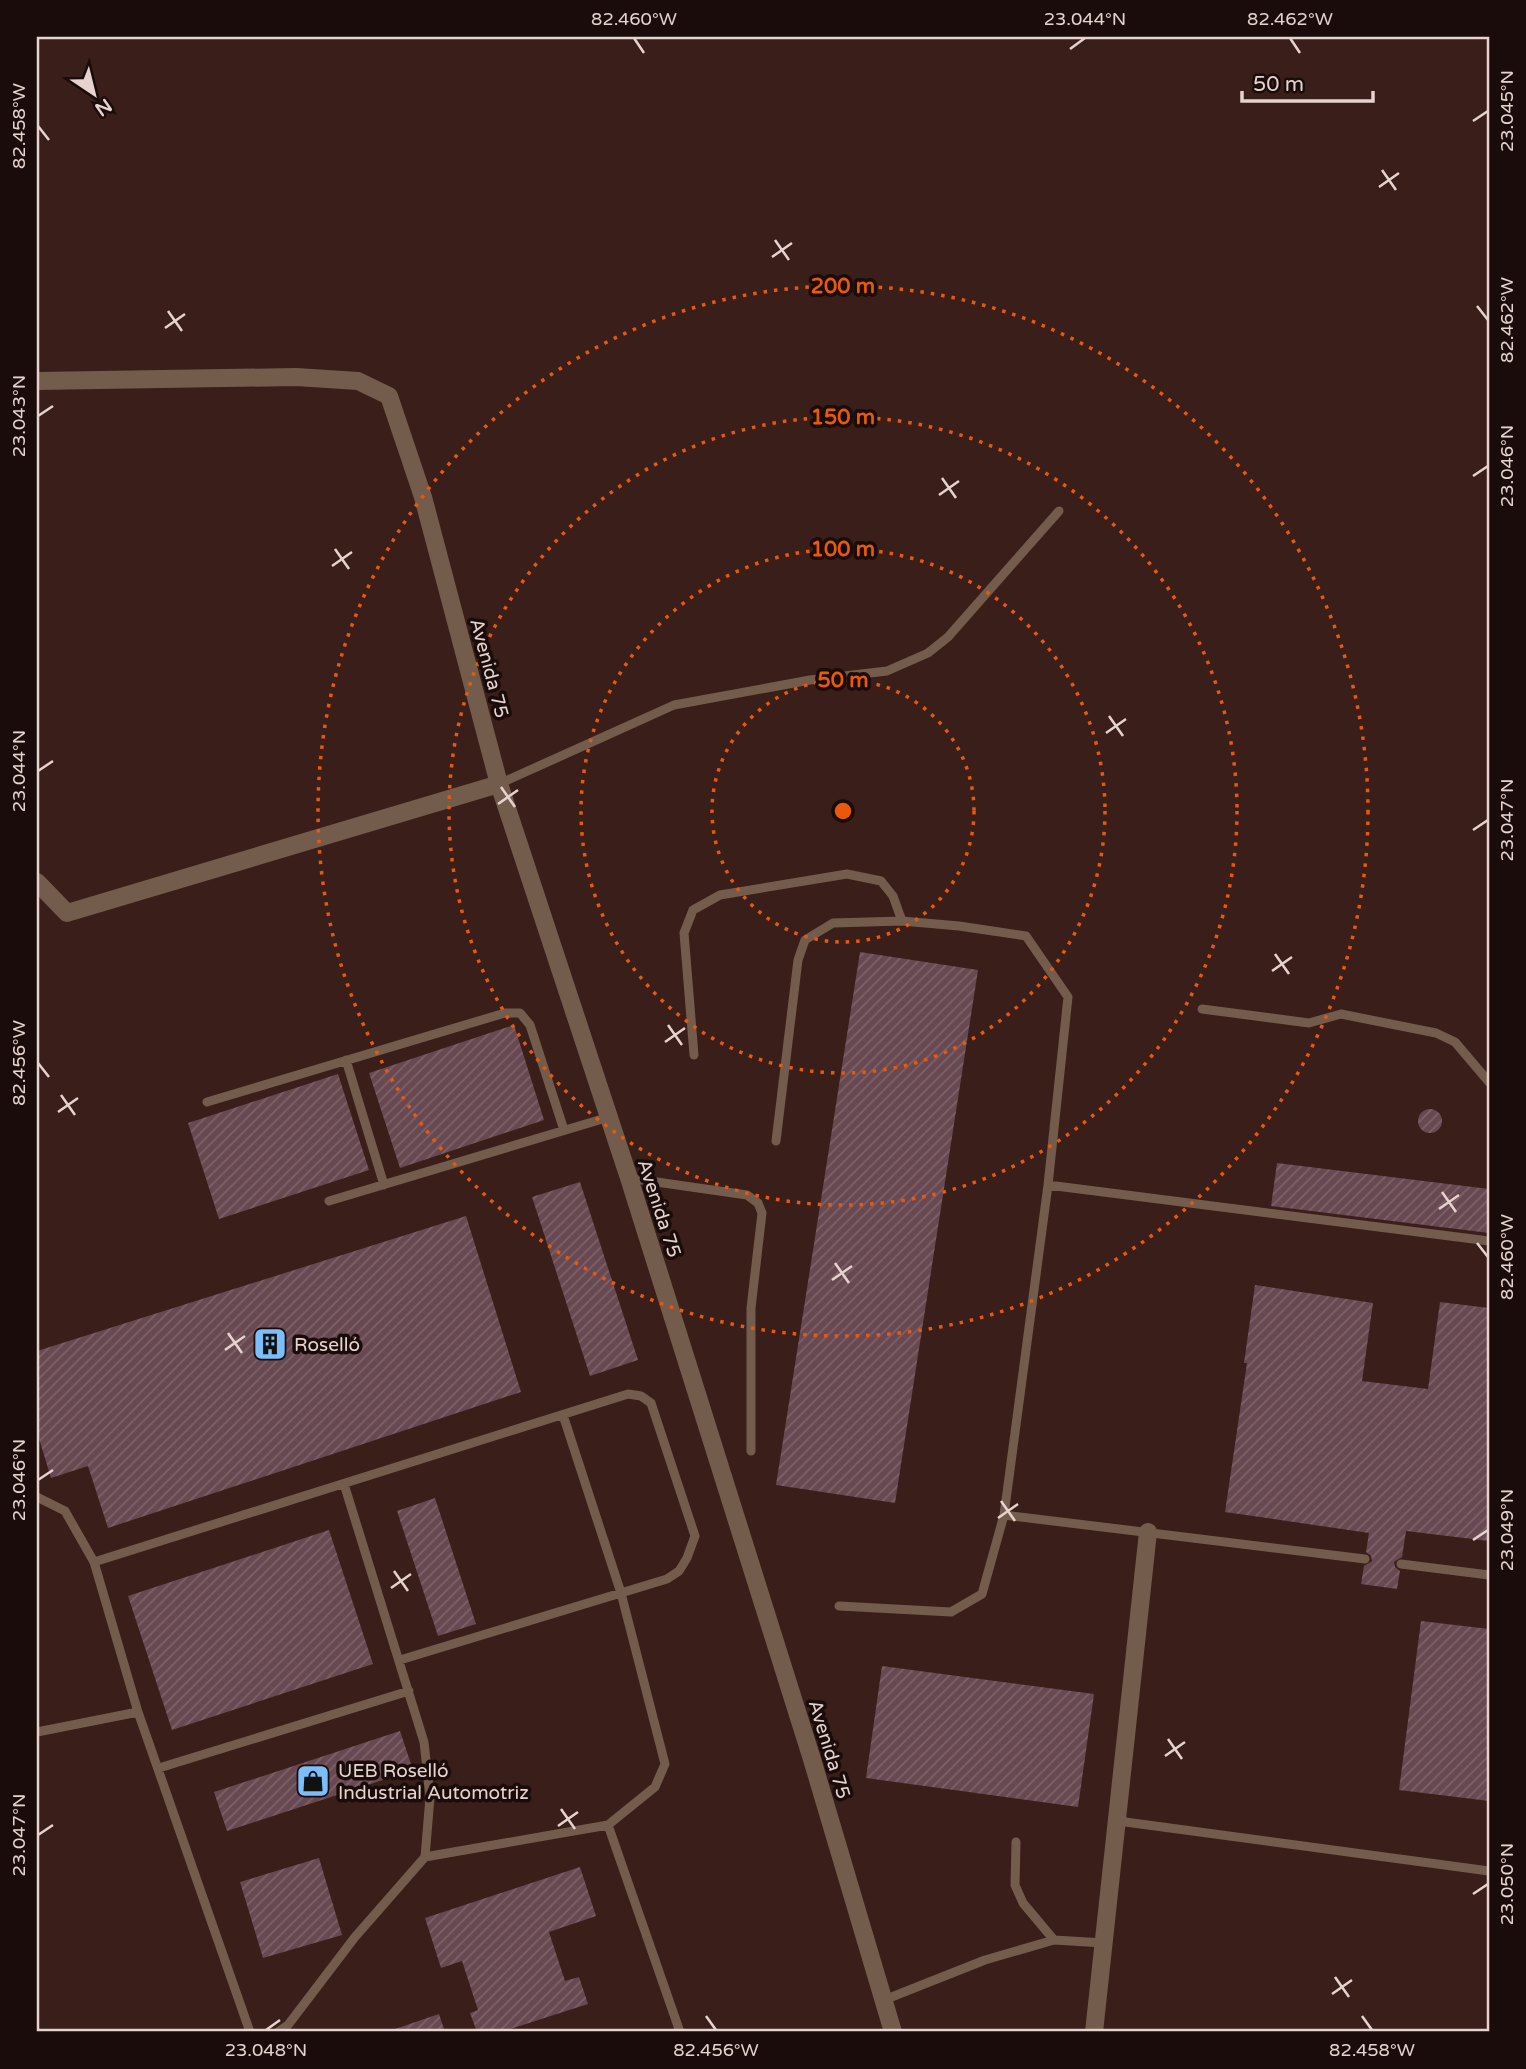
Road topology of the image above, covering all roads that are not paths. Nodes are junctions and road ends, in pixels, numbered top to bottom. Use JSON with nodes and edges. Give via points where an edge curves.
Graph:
{"nodes":[{"id":1,"x":37,"y":381,"type":"edge"},
{"id":2,"x":1059,"y":511,"type":"dead end"},
{"id":3,"x":499,"y":784,"type":"junction"},
{"id":4,"x":37,"y":882,"type":"edge"},
{"id":5,"x":902,"y":922,"type":"junction"},
{"id":6,"x":1202,"y":1009,"type":"dead end"},
{"id":7,"x":694,"y":1055,"type":"dead end"},
{"id":8,"x":345,"y":1060,"type":"junction"},
{"id":9,"x":1489,"y":1082,"type":"edge"},
{"id":10,"x":207,"y":1102,"type":"dead end"},
{"id":11,"x":609,"y":1117,"type":"junction"},
{"id":12,"x":564,"y":1130,"type":"junction"},
{"id":13,"x":776,"y":1141,"type":"dead end"},
{"id":14,"x":629,"y":1178,"type":"junction"},
{"id":15,"x":384,"y":1185,"type":"junction"},
{"id":16,"x":1048,"y":1185,"type":"junction"},
{"id":17,"x":329,"y":1201,"type":"dead end"},
{"id":18,"x":1489,"y":1241,"type":"edge"},
{"id":19,"x":563,"y":1415,"type":"junction"},
{"id":20,"x":751,"y":1451,"type":"dead end"},
{"id":21,"x":344,"y":1484,"type":"junction"},
{"id":22,"x":37,"y":1497,"type":"edge"},
{"id":23,"x":1004,"y":1515,"type":"junction"},
{"id":24,"x":1148,"y":1532,"type":"junction"},
{"id":25,"x":1365,"y":1559,"type":"dead end"},
{"id":26,"x":94,"y":1562,"type":"junction"},
{"id":27,"x":1401,"y":1564,"type":"dead end"},
{"id":28,"x":1489,"y":1575,"type":"edge"},
{"id":29,"x":621,"y":1593,"type":"junction"},
{"id":30,"x":839,"y":1606,"type":"dead end"},
{"id":31,"x":400,"y":1660,"type":"junction"},
{"id":32,"x":409,"y":1691,"type":"junction"},
{"id":33,"x":138,"y":1712,"type":"junction"},
{"id":34,"x":37,"y":1732,"type":"edge"},
{"id":35,"x":159,"y":1768,"type":"junction"},
{"id":36,"x":1118,"y":1821,"type":"junction"},
{"id":37,"x":608,"y":1825,"type":"junction"},
{"id":38,"x":1016,"y":1842,"type":"dead end"},
{"id":39,"x":425,"y":1857,"type":"junction"},
{"id":40,"x":1489,"y":1871,"type":"edge"},
{"id":41,"x":1054,"y":1940,"type":"junction"},
{"id":42,"x":1104,"y":1943,"type":"junction"},
{"id":43,"x":884,"y":2000,"type":"junction"},
{"id":44,"x":250,"y":2032,"type":"edge"},
{"id":45,"x":278,"y":2032,"type":"edge"},
{"id":46,"x":680,"y":2032,"type":"edge"},
{"id":47,"x":893,"y":2032,"type":"edge"},
{"id":48,"x":1094,"y":2032,"type":"edge"}],
"edges":[{"from":1,"to":3,"type":"street","name":"Avenida 75","via":[[296,377],[359,381],[389,396],[423,497]]},
{"from":2,"to":3,"type":"lane","via":[[948,637],[928,653],[887,671],[674,705]]},
{"from":3,"to":4,"type":"street","via":[[67,913]]},
{"from":3,"to":11,"type":"street","name":"Avenida 75"},
{"from":5,"to":7,"type":"lane","via":[[893,896],[881,881],[847,874],[720,895],[693,910],[684,933]]},
{"from":5,"to":13,"type":"lane","via":[[833,923],[805,940],[798,960]]},
{"from":5,"to":16,"type":"lane","via":[[1026,936],[1068,997]]},
{"from":6,"to":9,"type":"lane","via":[[1309,1023],[1341,1014],[1436,1033],[1455,1042]]},
{"from":8,"to":10,"type":"lane"},
{"from":8,"to":12,"type":"lane","via":[[505,1013],[520,1013],[530,1025]]},
{"from":8,"to":15,"type":"lane"},
{"from":11,"to":12,"type":"lane"},
{"from":11,"to":14,"type":"street","name":"Avenida 75"},
{"from":12,"to":15,"type":"lane"},
{"from":14,"to":20,"type":"lane","via":[[747,1195],[758,1203],[762,1213],[751,1308]]},
{"from":14,"to":43,"type":"street","name":"Avenida 75"},
{"from":15,"to":17,"type":"lane"},
{"from":16,"to":18,"type":"lane"},
{"from":16,"to":23,"type":"lane"},
{"from":19,"to":21,"type":"lane"},
{"from":19,"to":29,"type":"lane"},
{"from":19,"to":29,"type":"lane","via":[[628,1394],[641,1395],[651,1403],[695,1536],[679,1571]]},
{"from":21,"to":26,"type":"lane"},
{"from":21,"to":31,"type":"lane"},
{"from":22,"to":26,"type":"lane","via":[[65,1511]]},
{"from":23,"to":24,"type":"lane"},
{"from":23,"to":30,"type":"lane","via":[[982,1594],[951,1612]]},
{"from":24,"to":25,"type":"lane"},
{"from":24,"to":36,"type":"street"},
{"from":26,"to":33,"type":"lane"},
{"from":27,"to":28,"type":"lane"},
{"from":29,"to":31,"type":"lane"},
{"from":29,"to":37,"type":"lane","via":[[665,1763],[655,1787]]},
{"from":31,"to":32,"type":"lane"},
{"from":32,"to":35,"type":"lane"},
{"from":32,"to":39,"type":"lane","via":[[424,1742],[430,1797]]},
{"from":33,"to":34,"type":"lane"},
{"from":33,"to":35,"type":"lane"},
{"from":35,"to":44,"type":"lane"},
{"from":36,"to":40,"type":"lane"},
{"from":36,"to":42,"type":"street"},
{"from":37,"to":39,"type":"lane"},
{"from":37,"to":46,"type":"lane"},
{"from":38,"to":41,"type":"lane","via":[[1015,1885],[1023,1903]]},
{"from":39,"to":45,"type":"lane"},
{"from":41,"to":42,"type":"lane"},
{"from":41,"to":43,"type":"lane","via":[[985,1960]]},
{"from":42,"to":48,"type":"street"},
{"from":43,"to":47,"type":"street","name":"Avenida 75"}]}
